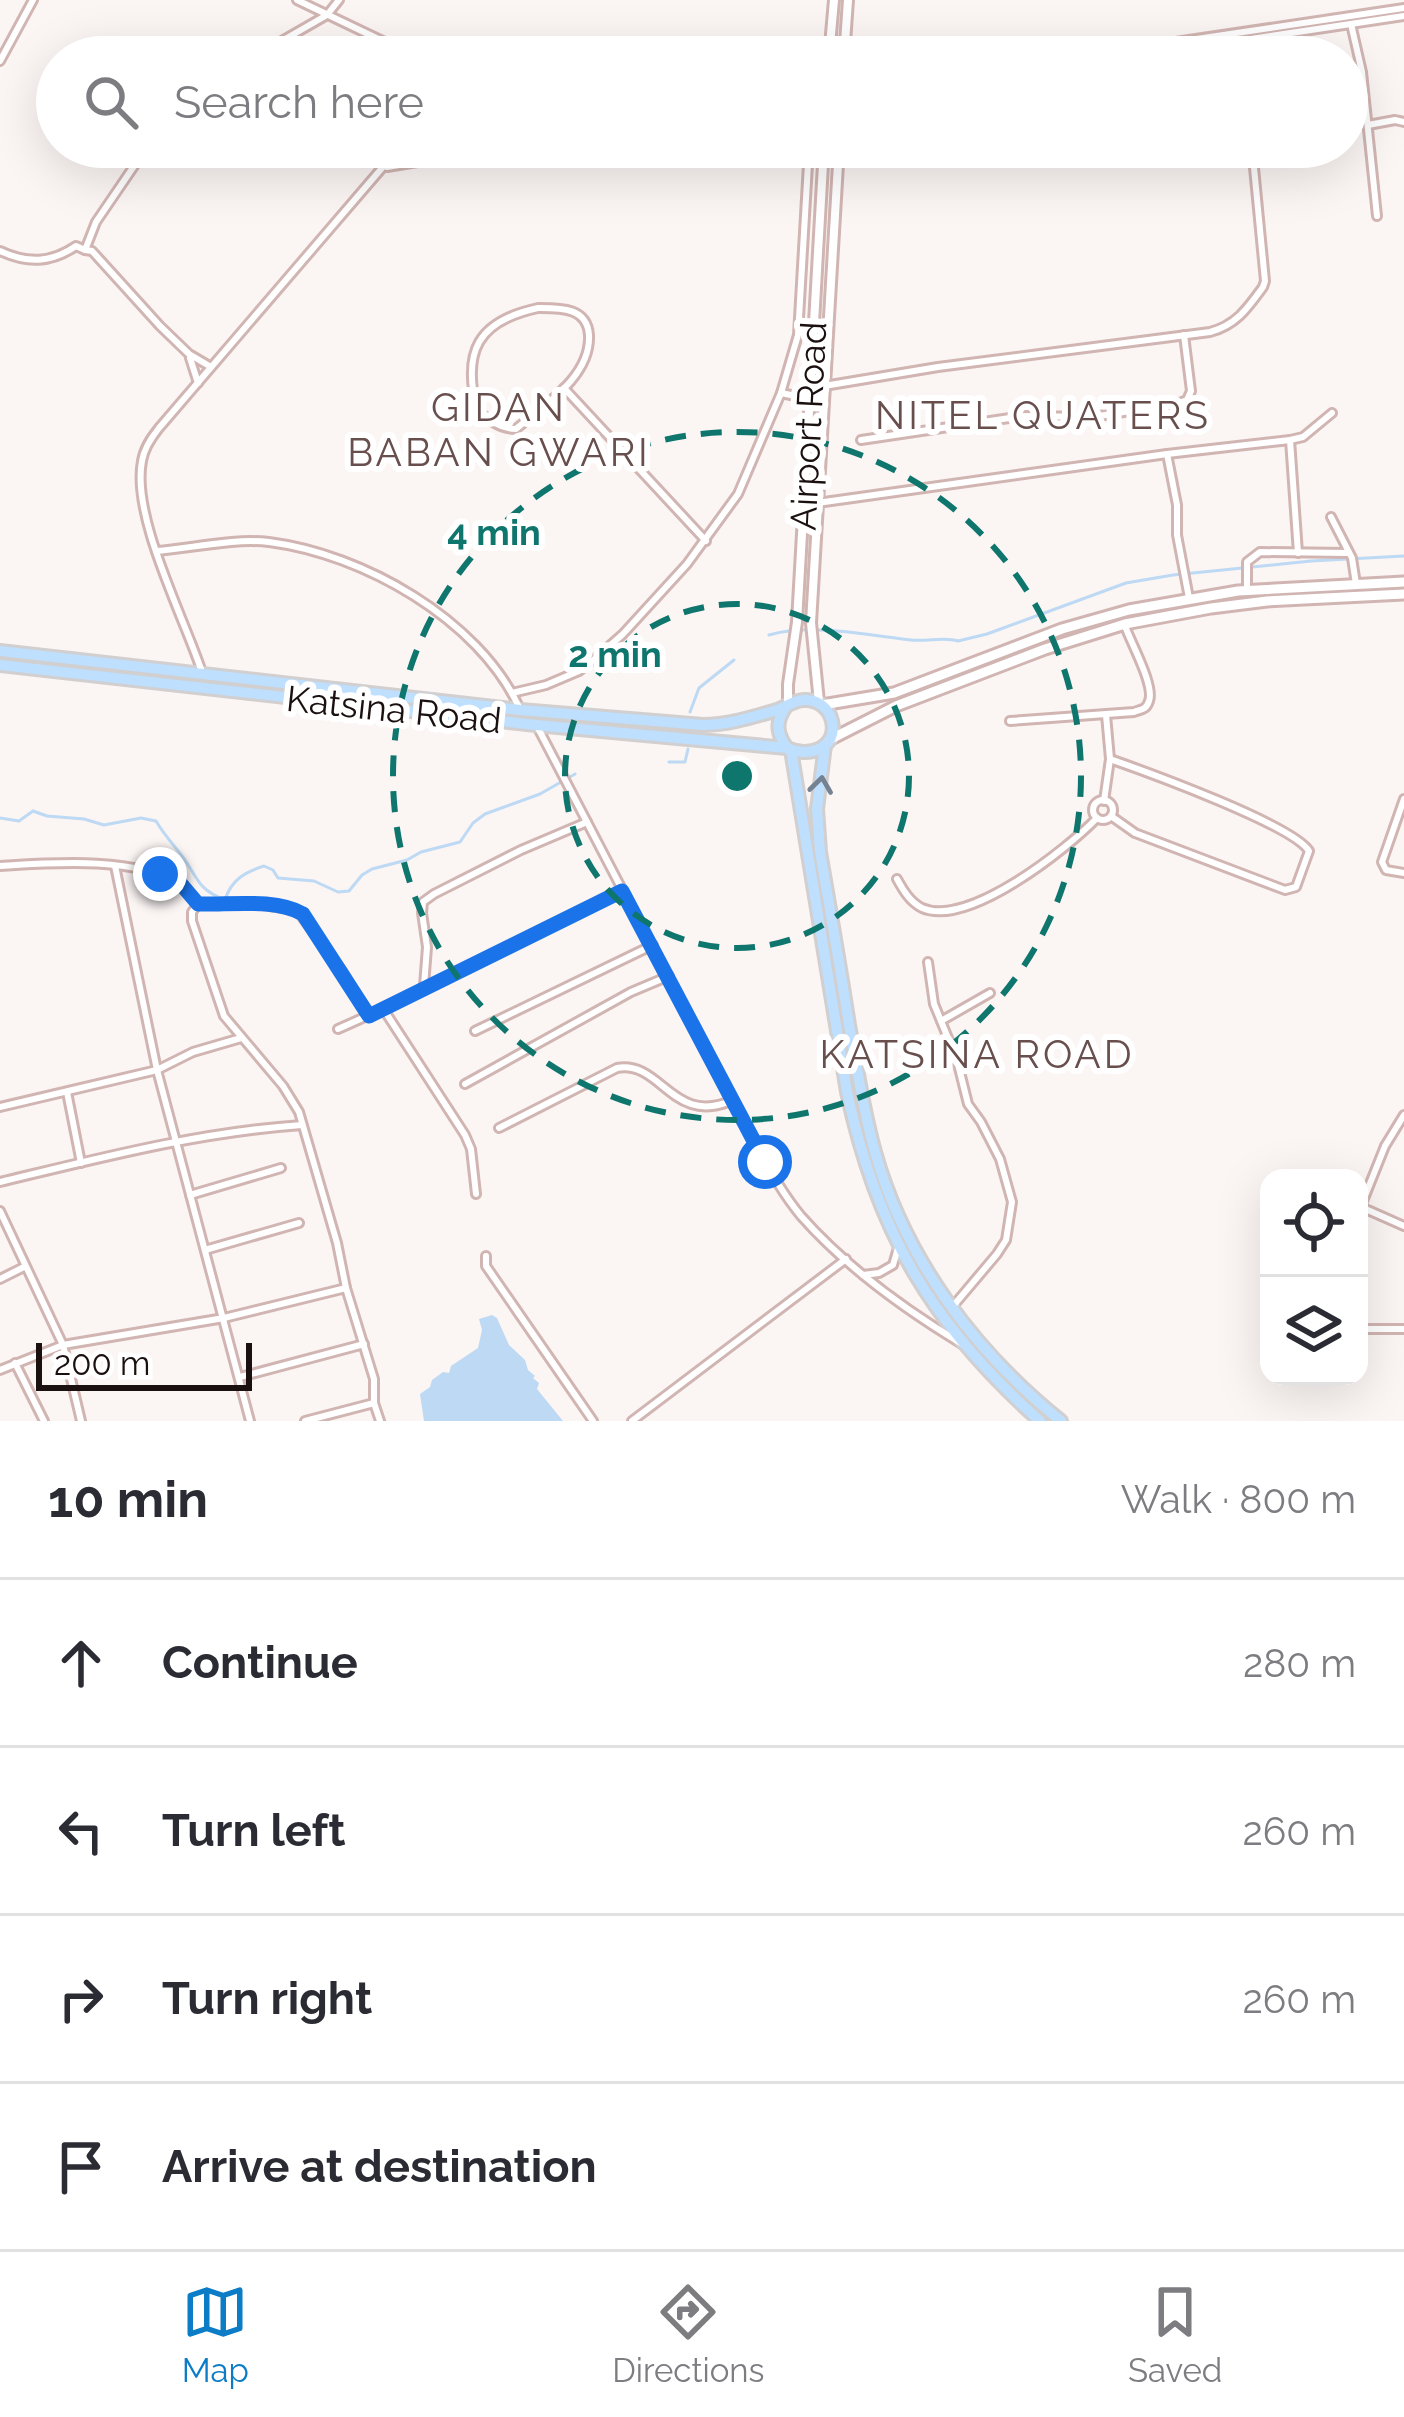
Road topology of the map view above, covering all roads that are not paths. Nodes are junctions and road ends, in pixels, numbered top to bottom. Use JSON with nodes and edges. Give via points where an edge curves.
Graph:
{"nodes":[{"id":1,"x":32,"y":0,"type":"edge"},
{"id":2,"x":297,"y":0,"type":"edge"},
{"id":3,"x":339,"y":0,"type":"edge"},
{"id":4,"x":834,"y":0,"type":"edge"},
{"id":5,"x":848,"y":0,"type":"edge"},
{"id":6,"x":1404,"y":12,"type":"edge"},
{"id":7,"x":327,"y":15,"type":"junction"},
{"id":8,"x":1351,"y":24,"type":"junction"},
{"id":9,"x":290,"y":36,"type":"edge"},
{"id":10,"x":372,"y":36,"type":"edge"},
{"id":11,"x":831,"y":36,"type":"edge"},
{"id":12,"x":845,"y":36,"type":"edge"},
{"id":13,"x":1229,"y":36,"type":"edge"},
{"id":14,"x":1276,"y":36,"type":"edge"},
{"id":15,"x":1354,"y":36,"type":"edge"},
{"id":16,"x":0,"y":62,"type":"edge"},
{"id":17,"x":1404,"y":122,"type":"edge"},
{"id":18,"x":1368,"y":125,"type":"joint"},
{"id":19,"x":132,"y":168,"type":"edge"},
{"id":20,"x":382,"y":168,"type":"edge"},
{"id":21,"x":808,"y":168,"type":"edge"},
{"id":22,"x":823,"y":168,"type":"edge"},
{"id":23,"x":837,"y":168,"type":"edge"},
{"id":24,"x":1254,"y":168,"type":"edge"},
{"id":25,"x":1377,"y":215,"type":"dead end"},
{"id":26,"x":85,"y":250,"type":"junction"},
{"id":27,"x":0,"y":251,"type":"edge"},
{"id":28,"x":1184,"y":335,"type":"junction"},
{"id":29,"x":189,"y":354,"type":"junction"},
{"id":30,"x":211,"y":367,"type":"junction"},
{"id":31,"x":198,"y":383,"type":"junction"},
{"id":32,"x":824,"y":386,"type":"junction"},
{"id":33,"x":564,"y":388,"type":"junction"},
{"id":34,"x":781,"y":393,"type":"junction"},
{"id":35,"x":810,"y":399,"type":"junction"},
{"id":36,"x":1332,"y":413,"type":"dead end"},
{"id":37,"x":862,"y":440,"type":"dead end"},
{"id":38,"x":1290,"y":440,"type":"junction"},
{"id":39,"x":1167,"y":454,"type":"junction"},
{"id":40,"x":818,"y":503,"type":"junction"},
{"id":41,"x":1331,"y":518,"type":"dead end"},
{"id":42,"x":706,"y":541,"type":"junction"},
{"id":43,"x":157,"y":551,"type":"junction"},
{"id":44,"x":1298,"y":553,"type":"junction"},
{"id":45,"x":1351,"y":558,"type":"junction"},
{"id":46,"x":1404,"y":582,"type":"edge"},
{"id":47,"x":1356,"y":584,"type":"junction"},
{"id":48,"x":1247,"y":591,"type":"junction"},
{"id":49,"x":1404,"y":594,"type":"edge"},
{"id":50,"x":1189,"y":598,"type":"junction"},
{"id":51,"x":1125,"y":624,"type":"junction"},
{"id":52,"x":0,"y":651,"type":"edge"},
{"id":53,"x":0,"y":664,"type":"edge"},
{"id":54,"x":203,"y":673,"type":"junction"},
{"id":55,"x":202,"y":688,"type":"junction"},
{"id":56,"x":512,"y":693,"type":"junction"},
{"id":57,"x":820,"y":704,"type":"junction"},
{"id":58,"x":787,"y":706,"type":"junction"},
{"id":59,"x":520,"y":710,"type":"junction"},
{"id":60,"x":1106,"y":715,"type":"junction"},
{"id":61,"x":1010,"y":721,"type":"dead end"},
{"id":62,"x":536,"y":725,"type":"junction"},
{"id":63,"x":827,"y":743,"type":"junction"},
{"id":64,"x":789,"y":749,"type":"junction"},
{"id":65,"x":1111,"y":759,"type":"junction"},
{"id":66,"x":1404,"y":800,"type":"edge"},
{"id":67,"x":1104,"y":801,"type":"junction"},
{"id":68,"x":1111,"y":816,"type":"junction"},
{"id":69,"x":1097,"y":818,"type":"junction"},
{"id":70,"x":587,"y":822,"type":"junction"},
{"id":71,"x":0,"y":866,"type":"edge"},
{"id":72,"x":115,"y":866,"type":"junction"},
{"id":73,"x":1404,"y":873,"type":"edge"},
{"id":74,"x":896,"y":879,"type":"dead end"},
{"id":75,"x":622,"y":891,"type":"junction"},
{"id":76,"x":198,"y":904,"type":"junction"},
{"id":77,"x":652,"y":945,"type":"junction"},
{"id":78,"x":928,"y":962,"type":"dead end"},
{"id":79,"x":669,"y":976,"type":"junction"},
{"id":80,"x":424,"y":987,"type":"junction"},
{"id":81,"x":990,"y":993,"type":"dead end"},
{"id":82,"x":384,"y":1010,"type":"junction"},
{"id":83,"x":369,"y":1016,"type":"junction"},
{"id":84,"x":941,"y":1022,"type":"junction"},
{"id":85,"x":338,"y":1029,"type":"dead end"},
{"id":86,"x":475,"y":1031,"type":"dead end"},
{"id":87,"x":241,"y":1038,"type":"junction"},
{"id":88,"x":158,"y":1070,"type":"junction"},
{"id":89,"x":465,"y":1084,"type":"dead end"},
{"id":90,"x":67,"y":1092,"type":"junction"},
{"id":91,"x":733,"y":1100,"type":"junction"},
{"id":92,"x":0,"y":1107,"type":"edge"},
{"id":93,"x":1404,"y":1115,"type":"edge"},
{"id":94,"x":302,"y":1125,"type":"junction"},
{"id":95,"x":499,"y":1128,"type":"dead end"},
{"id":96,"x":176,"y":1140,"type":"junction"},
{"id":97,"x":81,"y":1163,"type":"junction"},
{"id":98,"x":281,"y":1168,"type":"dead end"},
{"id":99,"x":0,"y":1182,"type":"edge"},
{"id":100,"x":1368,"y":1189,"type":"edge"},
{"id":101,"x":476,"y":1194,"type":"dead end"},
{"id":102,"x":190,"y":1195,"type":"junction"},
{"id":103,"x":1368,"y":1212,"type":"edge"},
{"id":104,"x":0,"y":1213,"type":"edge"},
{"id":105,"x":299,"y":1223,"type":"dead end"},
{"id":106,"x":1404,"y":1226,"type":"edge"},
{"id":107,"x":898,"y":1248,"type":"junction"},
{"id":108,"x":205,"y":1250,"type":"junction"},
{"id":109,"x":486,"y":1256,"type":"dead end"},
{"id":110,"x":846,"y":1258,"type":"junction"},
{"id":111,"x":25,"y":1266,"type":"junction"},
{"id":112,"x":863,"y":1275,"type":"junction"},
{"id":113,"x":0,"y":1279,"type":"edge"},
{"id":114,"x":346,"y":1288,"type":"junction"},
{"id":115,"x":952,"y":1308,"type":"junction"},
{"id":116,"x":224,"y":1318,"type":"junction"},
{"id":117,"x":1368,"y":1329,"type":"edge"},
{"id":118,"x":1404,"y":1329,"type":"edge"},
{"id":119,"x":364,"y":1344,"type":"junction"},
{"id":120,"x":63,"y":1345,"type":"junction"},
{"id":121,"x":967,"y":1348,"type":"junction"},
{"id":122,"x":15,"y":1363,"type":"junction"},
{"id":123,"x":0,"y":1370,"type":"edge"},
{"id":124,"x":240,"y":1377,"type":"junction"},
{"id":125,"x":374,"y":1403,"type":"junction"},
{"id":126,"x":44,"y":1421,"type":"edge"},
{"id":127,"x":81,"y":1421,"type":"edge"},
{"id":128,"x":250,"y":1421,"type":"edge"},
{"id":129,"x":305,"y":1421,"type":"edge"},
{"id":130,"x":380,"y":1421,"type":"edge"},
{"id":131,"x":593,"y":1421,"type":"edge"},
{"id":132,"x":632,"y":1421,"type":"edge"},
{"id":133,"x":1040,"y":1421,"type":"edge"},
{"id":134,"x":1061,"y":1421,"type":"edge"}],
"edges":[{"from":1,"to":16,"type":"street"},
{"from":2,"to":7,"type":"street"},
{"from":3,"to":7,"type":"street"},
{"from":4,"to":11,"type":"street"},
{"from":5,"to":12,"type":"street"},
{"from":6,"to":8,"type":"street"},
{"from":6,"to":13,"type":"street"},
{"from":7,"to":9,"type":"street"},
{"from":7,"to":10,"type":"street"},
{"from":8,"to":14,"type":"street"},
{"from":8,"to":15,"type":"street"},
{"from":17,"to":18,"type":"street"},
{"from":18,"to":25,"type":"street"},
{"from":19,"to":26,"type":"street"},
{"from":20,"to":30,"type":"street"},
{"from":21,"to":34,"type":"street","via":[[800,314]]},
{"from":22,"to":35,"type":"street","name":"Airport Road"},
{"from":23,"to":32,"type":"street","name":"Airport Road"},
{"from":24,"to":28,"type":"street","via":[[1263,287],[1235,322]]},
{"from":26,"to":27,"type":"street","via":[[36,261]]},
{"from":26,"to":29,"type":"street"},
{"from":28,"to":32,"type":"street"},
{"from":28,"to":37,"type":"street","via":[[1191,391],[1179,404]]},
{"from":29,"to":30,"type":"street"},
{"from":29,"to":31,"type":"street"},
{"from":30,"to":31,"type":"street"},
{"from":31,"to":43,"type":"street","via":[[143,454],[142,493]]},
{"from":32,"to":40,"type":"street","name":"Airport Road"},
{"from":33,"to":33,"type":"street","via":[[516,429],[492,422],[473,394],[481,337],[538,308],[582,316],[588,352]]},
{"from":33,"to":42,"type":"street"},
{"from":34,"to":35,"type":"street"},
{"from":34,"to":42,"type":"street","via":[[738,494]]},
{"from":35,"to":58,"type":"street","name":"Airport Road"},
{"from":36,"to":38,"type":"street"},
{"from":38,"to":39,"type":"street"},
{"from":38,"to":44,"type":"street"},
{"from":39,"to":40,"type":"street"},
{"from":39,"to":50,"type":"street"},
{"from":40,"to":57,"type":"street","name":"Airport Road","via":[[811,643]]},
{"from":41,"to":45,"type":"street"},
{"from":42,"to":56,"type":"street","via":[[579,671]]},
{"from":43,"to":54,"type":"street"},
{"from":43,"to":56,"type":"street","via":[[265,542],[345,561],[463,632]]},
{"from":44,"to":45,"type":"street"},
{"from":44,"to":48,"type":"street","via":[[1250,557]]},
{"from":45,"to":47,"type":"street"},
{"from":46,"to":47,"type":"main road"},
{"from":47,"to":48,"type":"main road"},
{"from":48,"to":50,"type":"main road"},
{"from":49,"to":51,"type":"main road","via":[[1268,601]]},
{"from":50,"to":57,"type":"main road","via":[[1062,629],[894,693]]},
{"from":51,"to":60,"type":"street","via":[[1150,698],[1142,710]]},
{"from":51,"to":63,"type":"main road","via":[[896,706]]},
{"from":52,"to":54,"type":"highway","name":"Katsina Road"},
{"from":53,"to":55,"type":"highway","name":"Katsina Road"},
{"from":54,"to":55,"type":"street"},
{"from":54,"to":59,"type":"highway","name":"Katsina Road"},
{"from":55,"to":62,"type":"highway","name":"Katsina Road"},
{"from":56,"to":59,"type":"street"},
{"from":57,"to":58,"type":"highway","via":[[801,699]]},
{"from":57,"to":63,"type":"highway","via":[[832,722]]},
{"from":58,"to":59,"type":"highway","name":"Katsina Road","via":[[716,725]]},
{"from":58,"to":64,"type":"highway","via":[[778,729]]},
{"from":60,"to":61,"type":"street"},
{"from":60,"to":65,"type":"street"},
{"from":62,"to":64,"type":"highway","name":"Katsina Road"},
{"from":62,"to":70,"type":"street"},
{"from":63,"to":64,"type":"highway","via":[[807,754]]},
{"from":115,"to":63,"type":"highway","one_way":true,"via":[[889,1192],[865,1110],[817,828]]},
{"from":64,"to":107,"type":"highway","via":[[855,1131]]},
{"from":65,"to":67,"type":"street"},
{"from":65,"to":68,"type":"street","via":[[1282,830],[1309,851],[1296,886],[1286,890],[1135,833]]},
{"from":66,"to":73,"type":"street","via":[[1382,862]]},
{"from":67,"to":68,"type":"street"},
{"from":67,"to":69,"type":"street","via":[[1094,808]]},
{"from":68,"to":69,"type":"street"},
{"from":69,"to":74,"type":"street","via":[[1051,860],[971,903],[922,908]]},
{"from":70,"to":75,"type":"street"},
{"from":70,"to":80,"type":"street","via":[[424,902]]},
{"from":71,"to":72,"type":"street"},
{"from":72,"to":76,"type":"street","via":[[160,874]]},
{"from":72,"to":88,"type":"street"},
{"from":75,"to":77,"type":"street"},
{"from":75,"to":80,"type":"street"},
{"from":76,"to":83,"type":"street","via":[[297,910]]},
{"from":76,"to":87,"type":"street","via":[[192,921],[224,1016]]},
{"from":77,"to":79,"type":"street"},
{"from":77,"to":86,"type":"street"},
{"from":78,"to":84,"type":"street"},
{"from":79,"to":89,"type":"street"},
{"from":79,"to":91,"type":"street"},
{"from":80,"to":82,"type":"street"},
{"from":81,"to":84,"type":"street"},
{"from":82,"to":83,"type":"street"},
{"from":82,"to":101,"type":"street","via":[[465,1136]]},
{"from":83,"to":85,"type":"street"},
{"from":84,"to":115,"type":"street","via":[[1012,1202],[1006,1240]]},
{"from":87,"to":88,"type":"street"},
{"from":87,"to":94,"type":"street","via":[[292,1098]]},
{"from":88,"to":90,"type":"street"},
{"from":88,"to":96,"type":"street"},
{"from":90,"to":92,"type":"street"},
{"from":90,"to":97,"type":"street"},
{"from":91,"to":95,"type":"street","via":[[716,1108],[674,1098],[634,1067],[616,1067]]},
{"from":91,"to":110,"type":"street","via":[[789,1199]]},
{"from":93,"to":100,"type":"street"},
{"from":94,"to":96,"type":"street"},
{"from":94,"to":114,"type":"street"},
{"from":96,"to":97,"type":"street"},
{"from":96,"to":102,"type":"street"},
{"from":97,"to":99,"type":"street"},
{"from":98,"to":102,"type":"street"},
{"from":102,"to":108,"type":"street"},
{"from":103,"to":106,"type":"street"},
{"from":104,"to":111,"type":"street"},
{"from":105,"to":108,"type":"street"},
{"from":107,"to":112,"type":"street","via":[[893,1265]]},
{"from":107,"to":121,"type":"highway"},
{"from":108,"to":116,"type":"street"},
{"from":109,"to":131,"type":"street"},
{"from":110,"to":112,"type":"street"},
{"from":110,"to":132,"type":"street"},
{"from":111,"to":113,"type":"street"},
{"from":111,"to":120,"type":"street"},
{"from":112,"to":121,"type":"street"},
{"from":114,"to":116,"type":"street"},
{"from":114,"to":119,"type":"street"},
{"from":115,"to":134,"type":"highway"},
{"from":116,"to":120,"type":"street"},
{"from":116,"to":124,"type":"street"},
{"from":117,"to":118,"type":"street"},
{"from":119,"to":124,"type":"street"},
{"from":119,"to":125,"type":"street"},
{"from":120,"to":122,"type":"street"},
{"from":120,"to":127,"type":"street"},
{"from":121,"to":133,"type":"highway"},
{"from":122,"to":123,"type":"street"},
{"from":122,"to":126,"type":"street"},
{"from":124,"to":128,"type":"street"},
{"from":125,"to":129,"type":"street"},
{"from":125,"to":130,"type":"street"}]}
